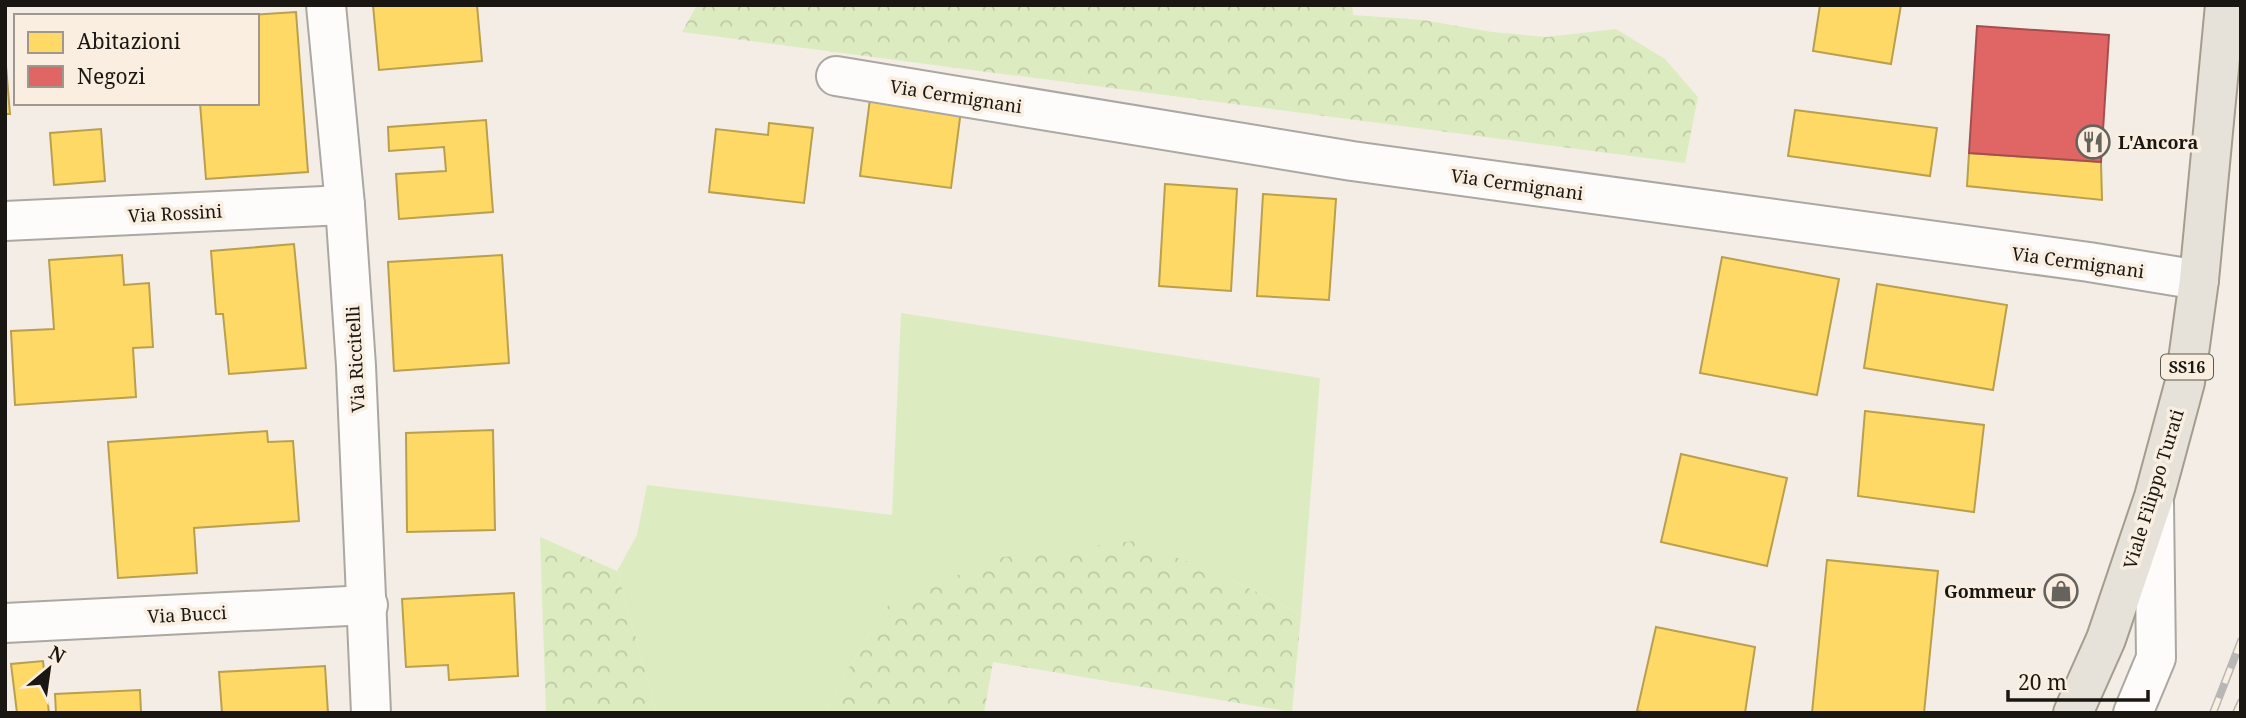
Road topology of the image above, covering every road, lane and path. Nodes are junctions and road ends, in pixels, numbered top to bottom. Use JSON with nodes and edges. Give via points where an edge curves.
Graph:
{"nodes":[{"id":1,"x":326,"y":5,"type":"edge"},
{"id":2,"x":2225,"y":5,"type":"edge"},
{"id":3,"x":836,"y":76,"type":"dead end"},
{"id":4,"x":345,"y":205,"type":"junction"},
{"id":5,"x":5,"y":221,"type":"edge"},
{"id":6,"x":2199,"y":280,"type":"junction"},
{"id":7,"x":2154,"y":497,"type":"junction"},
{"id":8,"x":368,"y":605,"type":"junction"},
{"id":9,"x":5,"y":624,"type":"edge"},
{"id":10,"x":371,"y":713,"type":"edge"},
{"id":11,"x":2073,"y":713,"type":"edge"},
{"id":12,"x":2133,"y":713,"type":"edge"}],
"edges":[{"from":1,"to":4,"type":"street","name":"Via Riccitelli"},
{"from":2,"to":6,"type":"main road","name":"Viale Filippo Turati","number":"SS16"},
{"from":3,"to":6,"type":"street","name":"Via Cermignani","via":[[1352,161]]},
{"from":4,"to":5,"type":"street","name":"Via Rossini"},
{"from":4,"to":8,"type":"street","name":"Via Riccitelli"},
{"from":6,"to":7,"type":"main road","name":"Viale Filippo Turati","number":"SS16","via":[[2185,382]]},
{"from":7,"to":11,"type":"main road","name":"Viale Filippo Turati","number":"SS16","via":[[2106,639]]},
{"from":7,"to":12,"type":"street","via":[[2156,658]]},
{"from":8,"to":9,"type":"street","name":"Via Bucci"},
{"from":8,"to":10,"type":"street","name":"Via Riccitelli"}]}
